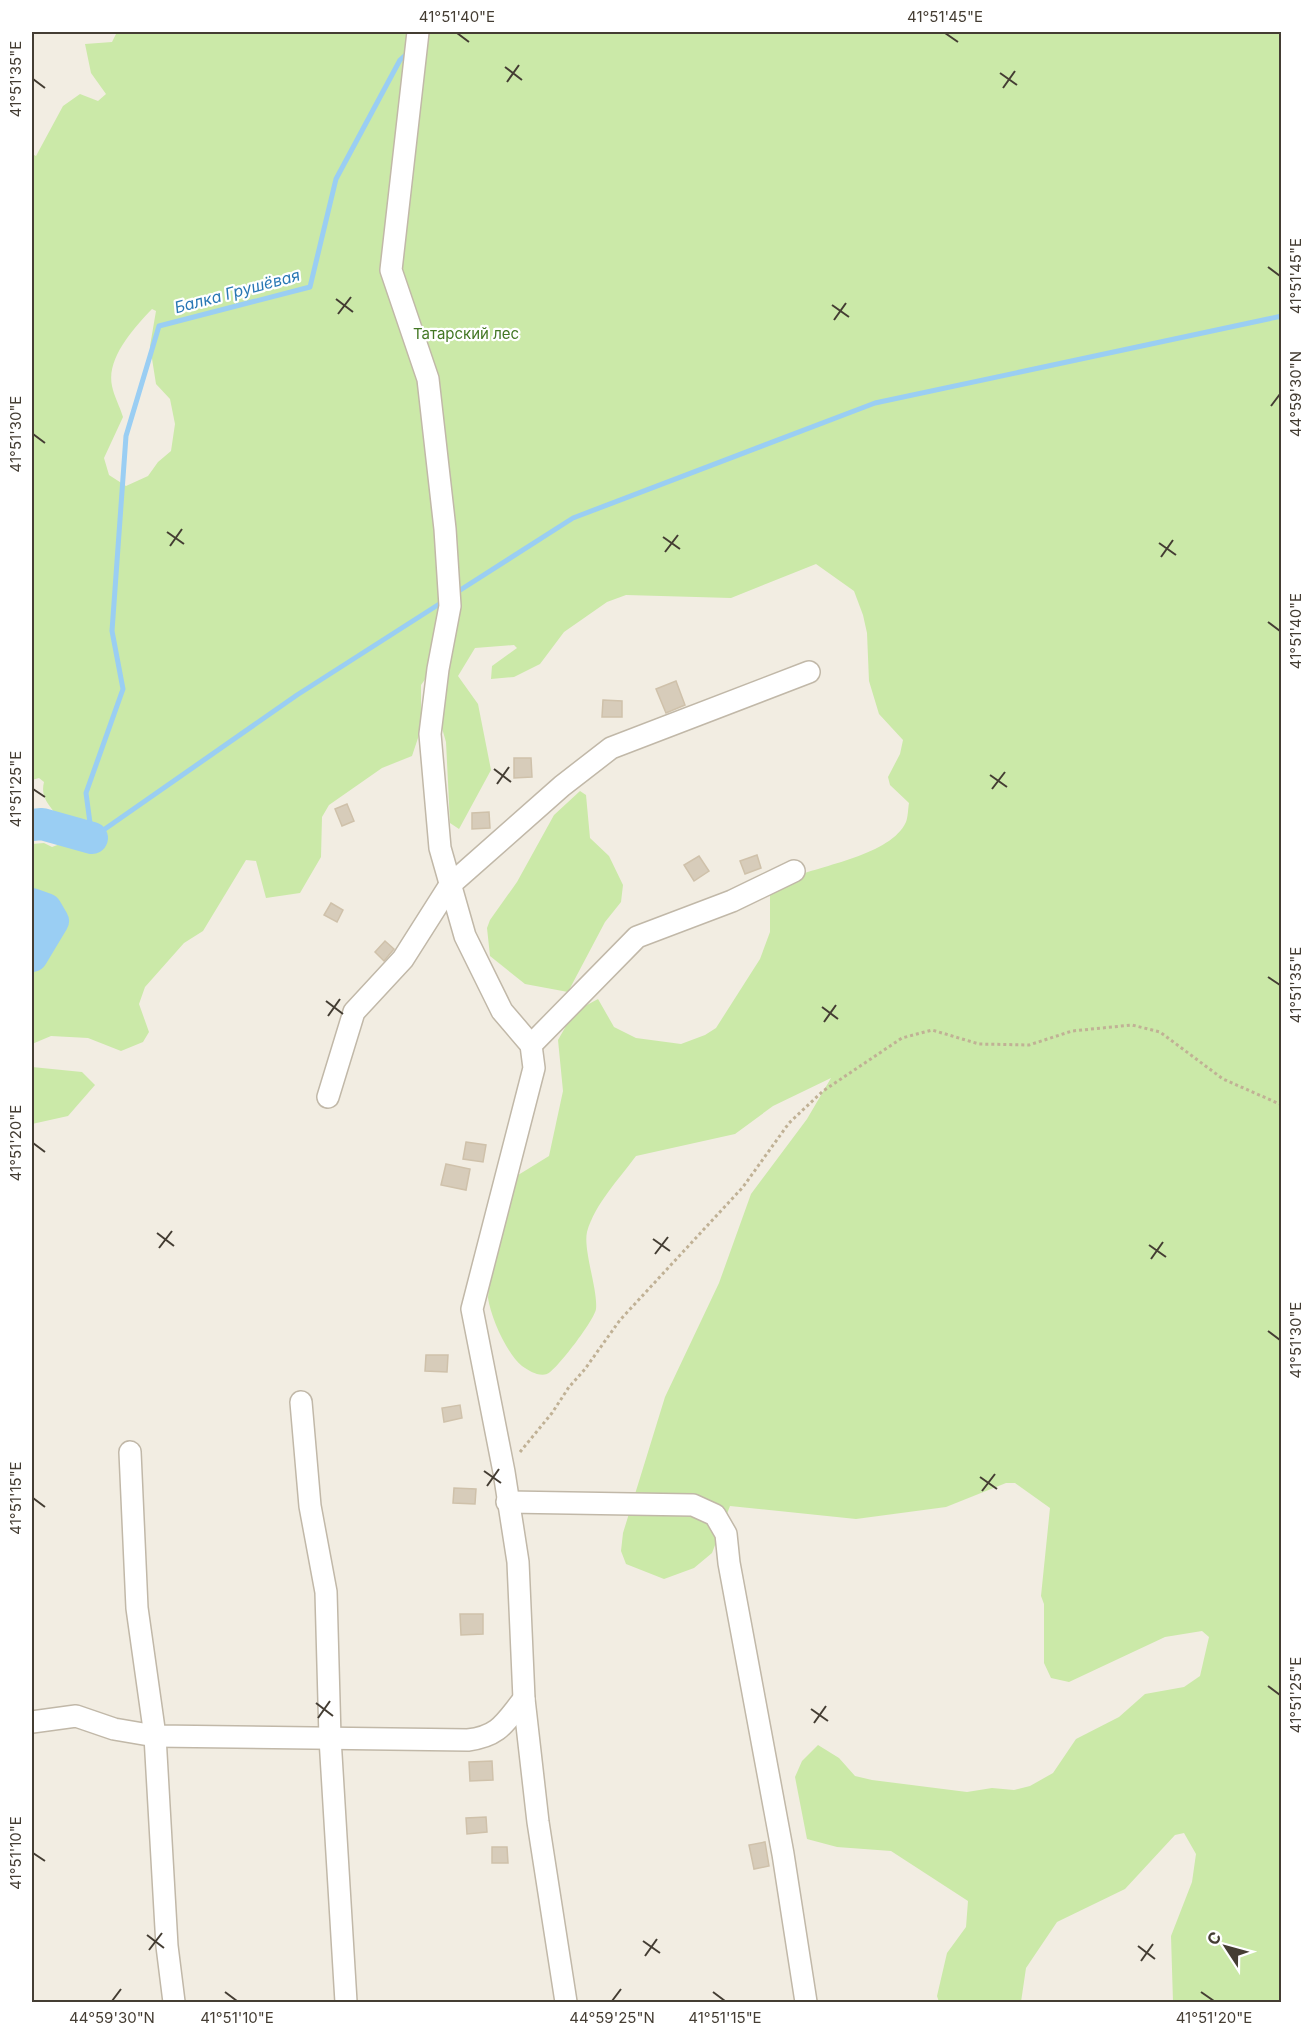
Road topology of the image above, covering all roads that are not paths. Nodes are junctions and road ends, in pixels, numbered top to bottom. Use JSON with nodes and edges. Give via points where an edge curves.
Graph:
{"nodes":[{"id":1,"x":418,"y":32,"type":"edge"},
{"id":2,"x":809,"y":672,"type":"dead end"},
{"id":3,"x":794,"y":871,"type":"dead end"},
{"id":4,"x":450,"y":885,"type":"junction"},
{"id":5,"x":531,"y":1045,"type":"junction"},
{"id":6,"x":328,"y":1097,"type":"dead end"},
{"id":7,"x":301,"y":1402,"type":"dead end"},
{"id":8,"x":130,"y":1452,"type":"dead end"},
{"id":9,"x":507,"y":1502,"type":"junction"},
{"id":10,"x":524,"y":1699,"type":"junction"},
{"id":11,"x":32,"y":1722,"type":"edge"},
{"id":12,"x":154,"y":1736,"type":"junction"},
{"id":13,"x":330,"y":1738,"type":"junction"},
{"id":14,"x":174,"y":2002,"type":"edge"},
{"id":15,"x":346,"y":2002,"type":"edge"},
{"id":16,"x":566,"y":2002,"type":"edge"},
{"id":17,"x":806,"y":2002,"type":"edge"}],
"edges":[{"from":1,"to":4,"type":"street","via":[[392,270],[428,379],[445,529],[450,606],[430,734],[440,848]]},
{"from":2,"to":4,"type":"street","via":[[611,748]]},
{"from":3,"to":5,"type":"street","via":[[732,901],[637,937]]},
{"from":4,"to":5,"type":"street","via":[[465,936],[502,1011]]},
{"from":4,"to":6,"type":"street","via":[[403,959],[354,1012]]},
{"from":5,"to":9,"type":"street","via":[[534,1068],[472,1309]]},
{"from":7,"to":13,"type":"street","via":[[310,1506],[326,1592]]},
{"from":8,"to":12,"type":"street","via":[[137,1608]]},
{"from":9,"to":10,"type":"street","via":[[518,1562]]},
{"from":9,"to":17,"type":"street","via":[[693,1505],[715,1515],[726,1534]]},
{"from":10,"to":13,"type":"street","via":[[499,1730],[485,1738]]},
{"from":10,"to":16,"type":"street","via":[[538,1822]]},
{"from":11,"to":12,"type":"street","via":[[76,1716],[114,1729]]},
{"from":12,"to":13,"type":"street"},
{"from":12,"to":14,"type":"street"},
{"from":13,"to":15,"type":"street"}]}
